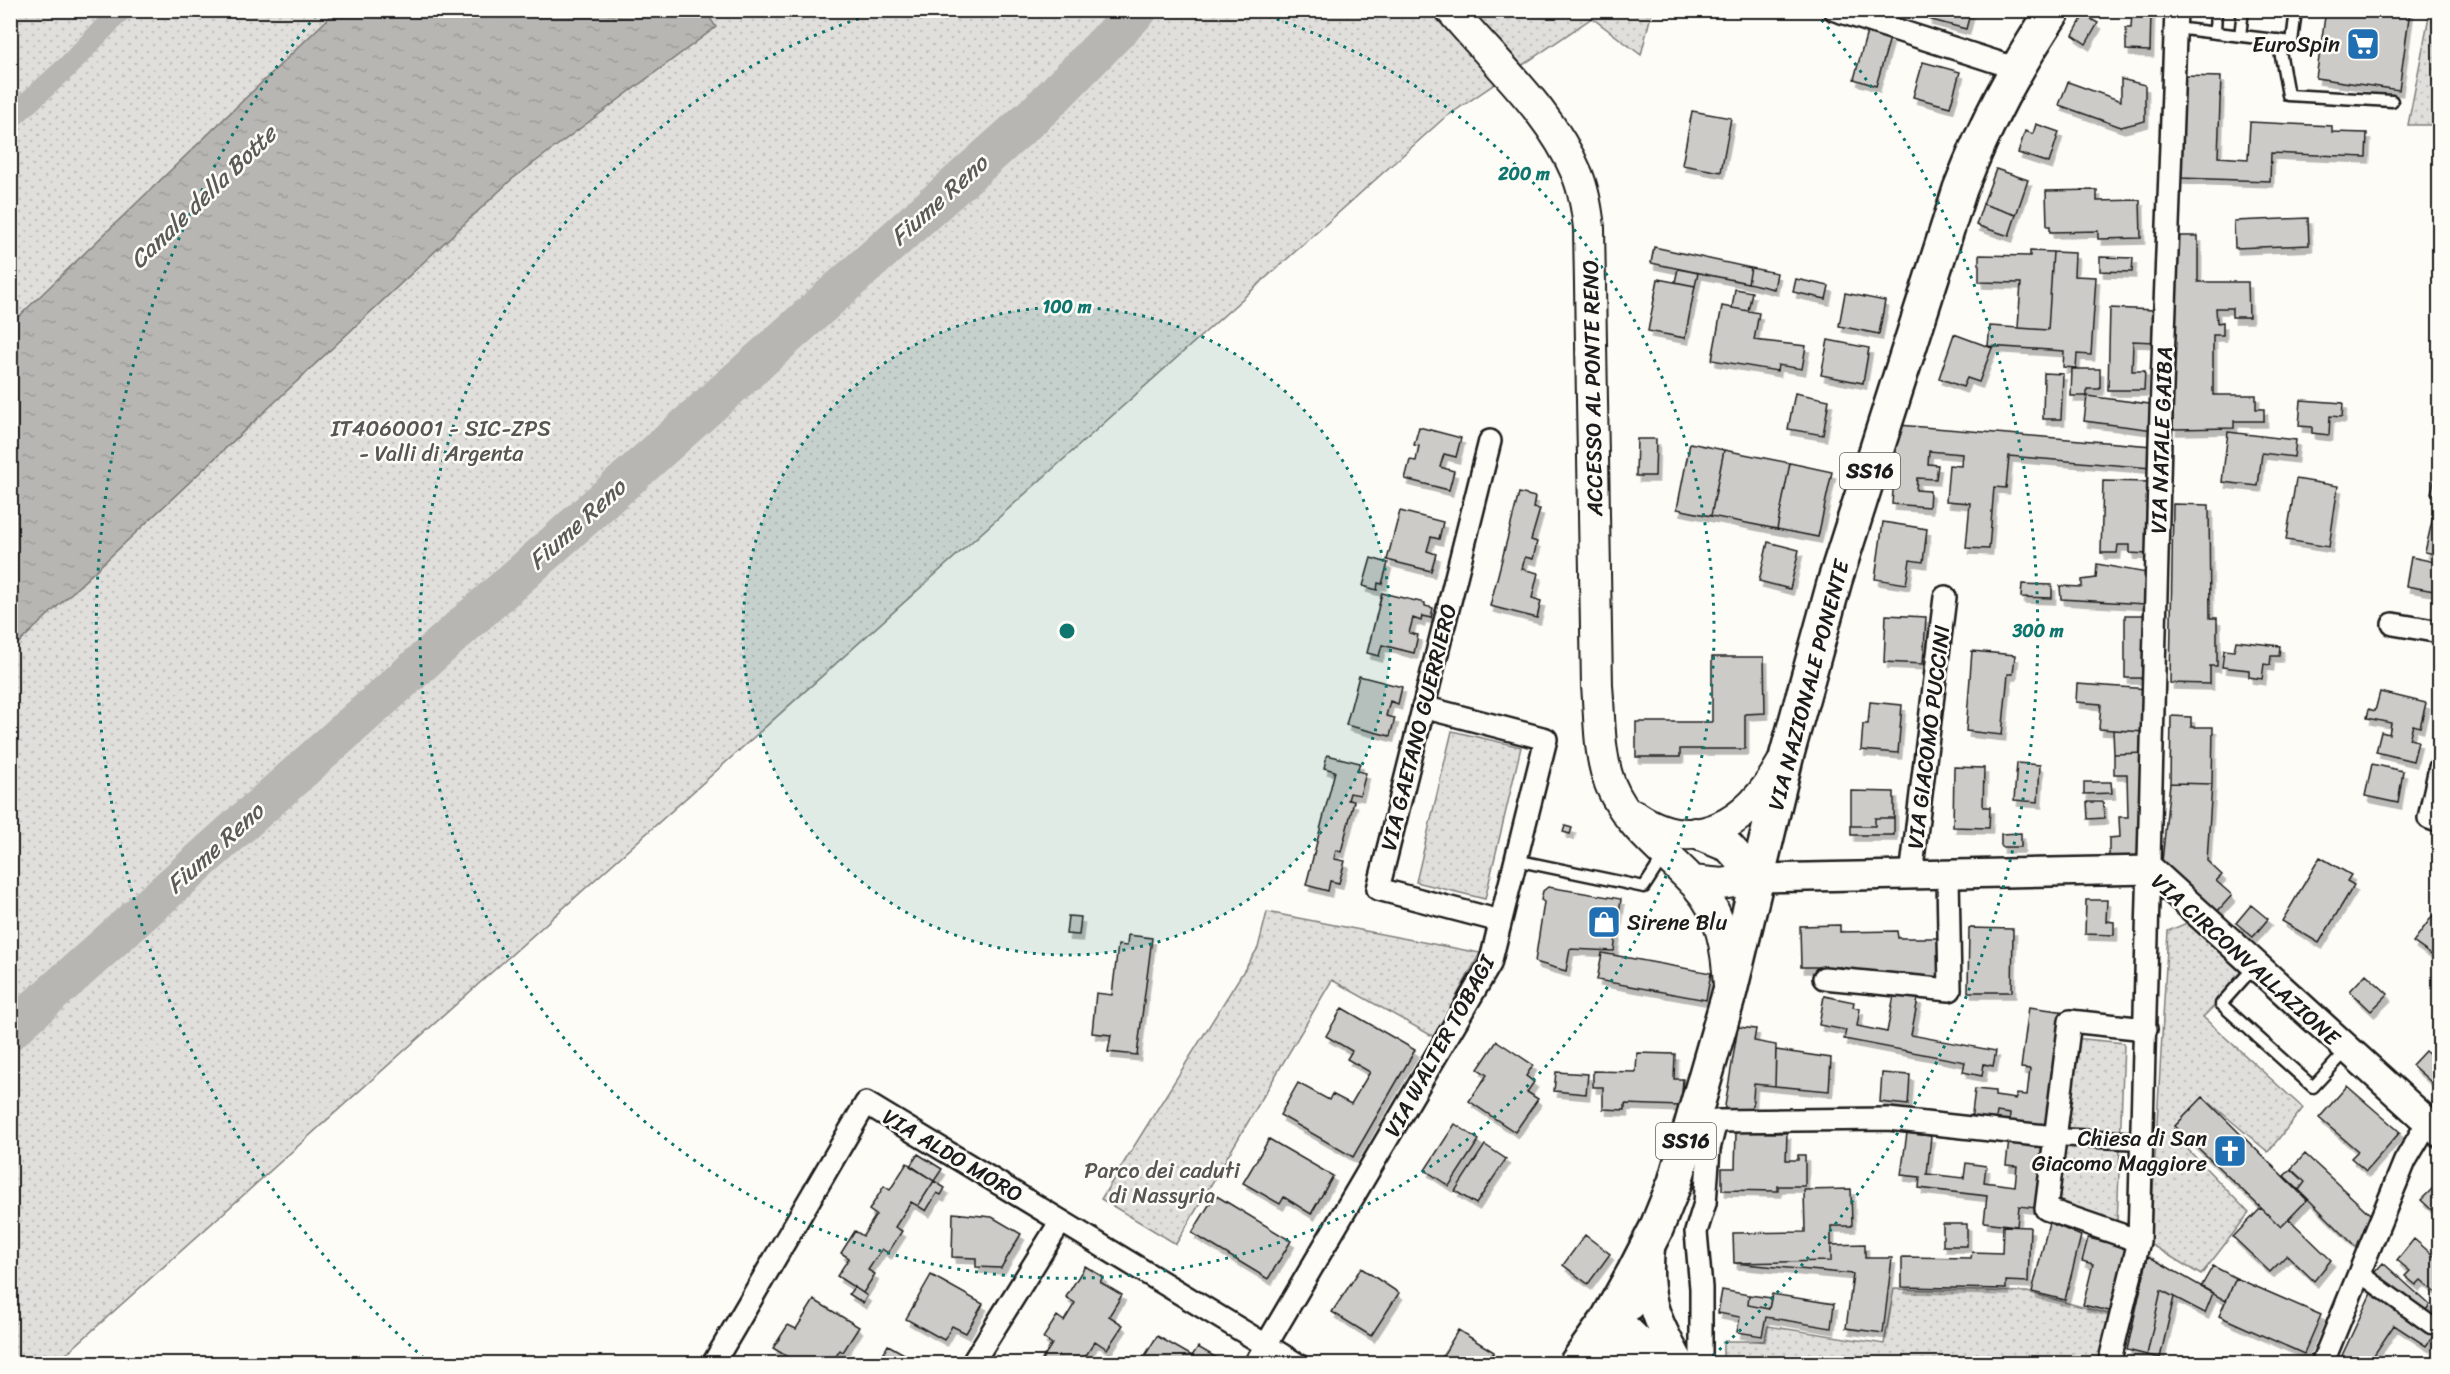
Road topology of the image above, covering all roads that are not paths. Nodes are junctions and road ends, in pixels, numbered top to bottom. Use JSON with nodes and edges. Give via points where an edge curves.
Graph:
{"nodes":[{"id":1,"x":1450,"y":10,"type":"edge"},
{"id":2,"x":1835,"y":10,"type":"edge"},
{"id":3,"x":2054,"y":10,"type":"edge"},
{"id":4,"x":2216,"y":10,"type":"edge"},
{"id":5,"x":2243,"y":10,"type":"edge"},
{"id":6,"x":2296,"y":10,"type":"edge"},
{"id":7,"x":2176,"y":19,"type":"edge"},
{"id":8,"x":2215,"y":33,"type":"junction"},
{"id":9,"x":2240,"y":36,"type":"junction"},
{"id":10,"x":2278,"y":40,"type":"junction"},
{"id":11,"x":2015,"y":68,"type":"junction"},
{"id":12,"x":2392,"y":101,"type":"dead end"},
{"id":13,"x":1490,"y":441,"type":"dead end"},
{"id":14,"x":1945,"y":597,"type":"dead end"},
{"id":15,"x":2393,"y":624,"type":"dead end"},
{"id":16,"x":2439,"y":632,"type":"edge"},
{"id":17,"x":1423,"y":707,"type":"junction"},
{"id":18,"x":1787,"y":754,"type":"junction"},
{"id":19,"x":2439,"y":768,"type":"edge"},
{"id":20,"x":1622,"y":807,"type":"junction"},
{"id":21,"x":2439,"y":822,"type":"edge"},
{"id":22,"x":1695,"y":833,"type":"junction"},
{"id":23,"x":1664,"y":855,"type":"junction"},
{"id":24,"x":1515,"y":860,"type":"junction"},
{"id":25,"x":2151,"y":870,"type":"junction"},
{"id":26,"x":1911,"y":876,"type":"junction"},
{"id":27,"x":1948,"y":876,"type":"junction"},
{"id":28,"x":1757,"y":878,"type":"junction"},
{"id":29,"x":1692,"y":881,"type":"junction"},
{"id":30,"x":1500,"y":921,"type":"junction"},
{"id":31,"x":2255,"y":965,"type":"junction"},
{"id":32,"x":1824,"y":978,"type":"dead end"},
{"id":33,"x":1730,"y":991,"type":"junction"},
{"id":34,"x":2146,"y":1029,"type":"junction"},
{"id":35,"x":2348,"y":1049,"type":"junction"},
{"id":36,"x":2434,"y":1127,"type":"edge"},
{"id":37,"x":2055,"y":1137,"type":"junction"},
{"id":38,"x":2142,"y":1141,"type":"junction"},
{"id":39,"x":1061,"y":1221,"type":"junction"},
{"id":40,"x":1651,"y":1239,"type":"junction"},
{"id":41,"x":2139,"y":1241,"type":"junction"},
{"id":42,"x":2359,"y":1273,"type":"junction"},
{"id":43,"x":1616,"y":1304,"type":"junction"},
{"id":44,"x":2431,"y":1325,"type":"dead end"},
{"id":45,"x":1266,"y":1345,"type":"junction"},
{"id":46,"x":1660,"y":1349,"type":"edge"},
{"id":47,"x":713,"y":1364,"type":"edge"},
{"id":48,"x":972,"y":1364,"type":"edge"},
{"id":49,"x":1255,"y":1364,"type":"edge"},
{"id":50,"x":1297,"y":1364,"type":"edge"},
{"id":51,"x":1576,"y":1364,"type":"edge"},
{"id":52,"x":1581,"y":1364,"type":"edge"},
{"id":53,"x":1681,"y":1364,"type":"edge"},
{"id":54,"x":1701,"y":1364,"type":"edge"},
{"id":55,"x":2109,"y":1364,"type":"edge"},
{"id":56,"x":2322,"y":1364,"type":"edge"}],
"edges":[{"from":1,"to":20,"type":"main road","name":"ACCESSO AL PONTE RENO","via":[[1551,128],[1568,154],[1585,201],[1589,228],[1597,686],[1603,753],[1610,785]]},
{"from":2,"to":11,"type":"street"},
{"from":3,"to":11,"type":"main road","name":"VIA NAZIONALE PONENTE","number":"SS16"},
{"from":4,"to":8,"type":"lane"},
{"from":5,"to":9,"type":"lane"},
{"from":6,"to":10,"type":"lane","via":[[2292,42]]},
{"from":7,"to":8,"type":"lane"},
{"from":7,"to":25,"type":"street","name":"VIA NATALE GAIBA","via":[[2160,441]]},
{"from":8,"to":9,"type":"lane"},
{"from":9,"to":10,"type":"lane"},
{"from":10,"to":12,"type":"lane","via":[[2288,95]]},
{"from":11,"to":18,"type":"main road","name":"VIA NAZIONALE PONENTE","number":"SS16","via":[[1982,130],[1960,189],[1835,580]]},
{"from":13,"to":17,"type":"street","name":"VIA GAETANO GUERRIERO"},
{"from":14,"to":26,"type":"street","name":"VIA GIACOMO PUCCINI"},
{"from":15,"to":16,"type":"street"},
{"from":17,"to":24,"type":"street","name":"VIA WALTER TOBAGI","via":[[1546,739]]},
{"from":17,"to":30,"type":"street","name":"VIA GAETANO GUERRIERO","via":[[1378,889]]},
{"from":18,"to":22,"type":"main road","via":[[1770,784],[1747,811],[1726,825]]},
{"from":18,"to":28,"type":"main road","name":"VIA NAZIONALE PONENTE","number":"SS16"},
{"from":19,"to":21,"type":"street","via":[[2429,818]]},
{"from":20,"to":22,"type":"main road","via":[[1657,829]]},
{"from":20,"to":23,"type":"main road","name":"ACCESSO AL PONTE RENO"},
{"from":22,"to":28,"type":"main road","via":[[1729,847]]},
{"from":23,"to":24,"type":"lane","via":[[1644,887]]},
{"from":23,"to":29,"type":"main road","name":"ACCESSO AL PONTE RENO"},
{"from":24,"to":30,"type":"street","name":"VIA WALTER TOBAGI"},
{"from":25,"to":27,"type":"street","name":"VIA CIRCONVALLAZIONE"},
{"from":25,"to":31,"type":"street","name":"VIA CIRCONVALLAZIONE"},
{"from":25,"to":34,"type":"street","name":"VIA NATALE GAIBA"},
{"from":26,"to":27,"type":"street","name":"VIA CIRCONVALLAZIONE"},
{"from":26,"to":28,"type":"street","name":"VIA CIRCONVALLAZIONE"},
{"from":27,"to":32,"type":"street","via":[[1950,990]]},
{"from":28,"to":29,"type":"main road","via":[[1722,884]]},
{"from":28,"to":33,"type":"main road","name":"VIA NAZIONALE PONENTE","number":"SS16"},
{"from":29,"to":33,"type":"main road","name":"ACCESSO AL PONTE RENO","via":[[1712,909],[1722,934]]},
{"from":30,"to":45,"type":"street","name":"VIA WALTER TOBAGI","via":[[1490,964]]},
{"from":31,"to":35,"type":"street","name":"VIA CIRCONVALLAZIONE"},
{"from":31,"to":35,"type":"lane","via":[[2221,1004],[2313,1087]]},
{"from":33,"to":40,"type":"main road","name":"VIA NAZIONALE PONENTE","number":"SS16","via":[[1675,1182]]},
{"from":34,"to":37,"type":"street","via":[[2070,1021]]},
{"from":34,"to":38,"type":"street","name":"VIA NATALE GAIBA"},
{"from":35,"to":36,"type":"street","name":"VIA CIRCONVALLAZIONE"},
{"from":36,"to":42,"type":"street","via":[[2405,1161]]},
{"from":37,"to":38,"type":"street"},
{"from":37,"to":41,"type":"street","via":[[2046,1209]]},
{"from":37,"to":54,"type":"street","via":[[1888,1119],[1716,1121],[1708,1149],[1705,1203],[1696,1232]]},
{"from":38,"to":41,"type":"street","name":"VIA NATALE GAIBA"},
{"from":39,"to":45,"type":"street","name":"VIA ALDO MORO"},
{"from":39,"to":47,"type":"street","name":"VIA ALDO MORO","via":[[867,1103]]},
{"from":39,"to":48,"type":"street"},
{"from":40,"to":43,"type":"main road","name":"VIA NAZIONALE PONENTE","number":"SS16"},
{"from":40,"to":46,"type":"street","via":[[1650,1288]]},
{"from":41,"to":55,"type":"street","name":"VIA NATALE GAIBA"},
{"from":42,"to":44,"type":"street"},
{"from":42,"to":56,"type":"street"},
{"from":43,"to":46,"type":"street","via":[[1639,1309]]},
{"from":43,"to":51,"type":"main road","name":"VIA NAZIONALE PONENTE","number":"SS16"},
{"from":45,"to":49,"type":"street","name":"VIA WALTER TOBAGI"},
{"from":45,"to":50,"type":"street","name":"VIA ALDO MORO"},
{"from":46,"to":52,"type":"street","via":[[1627,1346],[1608,1350]]},
{"from":46,"to":53,"type":"street"}]}
